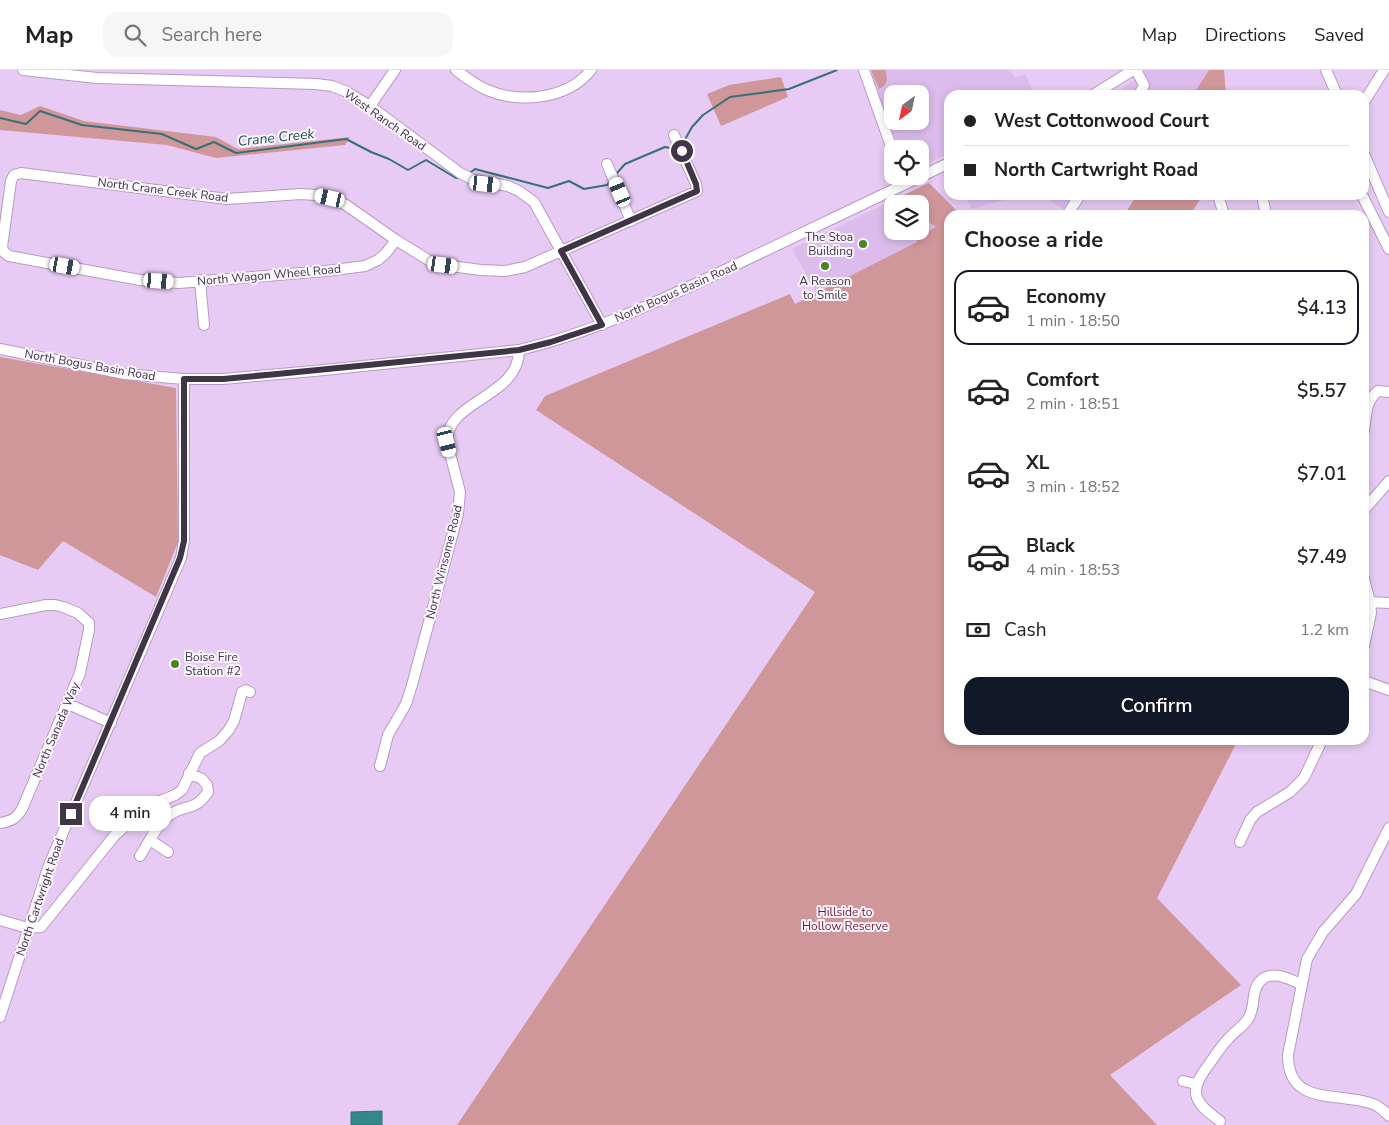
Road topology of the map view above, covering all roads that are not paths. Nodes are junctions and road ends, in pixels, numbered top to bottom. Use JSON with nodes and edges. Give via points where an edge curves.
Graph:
{"nodes":[{"id":1,"x":23,"y":70,"type":"edge"},
{"id":2,"x":395,"y":70,"type":"edge"},
{"id":3,"x":456,"y":70,"type":"edge"},
{"id":4,"x":592,"y":70,"type":"edge"},
{"id":5,"x":864,"y":70,"type":"edge"},
{"id":6,"x":1135,"y":70,"type":"edge"},
{"id":7,"x":1326,"y":70,"type":"edge"},
{"id":8,"x":1384,"y":70,"type":"edge"},
{"id":9,"x":1101,"y":90,"type":"edge"},
{"id":10,"x":1142,"y":90,"type":"edge"},
{"id":11,"x":1335,"y":90,"type":"edge"},
{"id":12,"x":1369,"y":94,"type":"edge"},
{"id":13,"x":370,"y":106,"type":"junction"},
{"id":14,"x":674,"y":135,"type":"dead end"},
{"id":15,"x":889,"y":140,"type":"edge"},
{"id":16,"x":608,"y":164,"type":"dead end"},
{"id":17,"x":944,"y":165,"type":"edge"},
{"id":18,"x":1369,"y":166,"type":"edge"},
{"id":19,"x":929,"y":171,"type":"edge"},
{"id":20,"x":14,"y":175,"type":"joint"},
{"id":21,"x":894,"y":185,"type":"edge"},
{"id":22,"x":1365,"y":200,"type":"edge"},
{"id":23,"x":1389,"y":212,"type":"edge"},
{"id":24,"x":632,"y":220,"type":"junction"},
{"id":25,"x":396,"y":240,"type":"junction"},
{"id":26,"x":1389,"y":248,"type":"edge"},
{"id":27,"x":561,"y":251,"type":"junction"},
{"id":28,"x":200,"y":280,"type":"junction"},
{"id":29,"x":204,"y":325,"type":"dead end"},
{"id":30,"x":602,"y":325,"type":"junction"},
{"id":31,"x":0,"y":349,"type":"edge"},
{"id":32,"x":519,"y":350,"type":"junction"},
{"id":33,"x":184,"y":379,"type":"junction"},
{"id":34,"x":1389,"y":392,"type":"edge"},
{"id":35,"x":1369,"y":402,"type":"edge"},
{"id":36,"x":1389,"y":481,"type":"edge"},
{"id":37,"x":1369,"y":504,"type":"edge"},
{"id":38,"x":1369,"y":598,"type":"edge"},
{"id":39,"x":1370,"y":602,"type":"junction"},
{"id":40,"x":1389,"y":603,"type":"edge"},
{"id":41,"x":0,"y":614,"type":"edge"},
{"id":42,"x":1369,"y":623,"type":"edge"},
{"id":43,"x":1369,"y":683,"type":"edge"},
{"id":44,"x":1389,"y":690,"type":"edge"},
{"id":45,"x":250,"y":692,"type":"dead end"},
{"id":46,"x":68,"y":704,"type":"junction"},
{"id":47,"x":111,"y":722,"type":"junction"},
{"id":48,"x":1320,"y":745,"type":"edge"},
{"id":49,"x":380,"y":766,"type":"dead end"},
{"id":50,"x":189,"y":773,"type":"junction"},
{"id":51,"x":0,"y":823,"type":"edge"},
{"id":52,"x":1389,"y":828,"type":"edge"},
{"id":53,"x":150,"y":840,"type":"junction"},
{"id":54,"x":1240,"y":842,"type":"dead end"},
{"id":55,"x":168,"y":852,"type":"dead end"},
{"id":56,"x":140,"y":856,"type":"dead end"},
{"id":57,"x":0,"y":920,"type":"edge"},
{"id":58,"x":28,"y":928,"type":"junction"},
{"id":59,"x":1301,"y":984,"type":"junction"},
{"id":60,"x":0,"y":1017,"type":"edge"},
{"id":61,"x":1183,"y":1081,"type":"dead end"},
{"id":62,"x":1196,"y":1084,"type":"junction"},
{"id":63,"x":1389,"y":1116,"type":"edge"},
{"id":64,"x":1220,"y":1121,"type":"dead end"}],
"edges":[{"from":1,"to":13,"type":"street","name":"West Ranch Road","via":[[97,78],[316,84],[345,91]]},
{"from":2,"to":13,"type":"street"},
{"from":3,"to":4,"type":"street","via":[[486,89],[505,96],[528,97],[551,95],[574,86]]},
{"from":5,"to":15,"type":"street"},
{"from":6,"to":9,"type":"street"},
{"from":6,"to":10,"type":"street","via":[[1144,85]]},
{"from":7,"to":11,"type":"street"},
{"from":8,"to":12,"type":"street"},
{"from":13,"to":27,"type":"street","name":"West Ranch Road","via":[[460,173],[474,180],[520,191],[534,202]]},
{"from":14,"to":24,"type":"street","name":"North Crane Creek Road","via":[[697,191]]},
{"from":16,"to":24,"type":"street"},
{"from":17,"to":19,"type":"street","name":"North Bogus Basin Road"},
{"from":18,"to":23,"type":"street"},
{"from":20,"to":25,"type":"street","name":"North Crane Creek Road","via":[[221,198],[316,195],[346,205]]},
{"from":20,"to":28,"type":"street","name":"North Wagon Wheel Road","via":[[10,181],[2,247],[9,256],[140,280],[179,283]]},
{"from":21,"to":30,"type":"street","name":"North Bogus Basin Road","via":[[687,288]]},
{"from":22,"to":26,"type":"street"},
{"from":24,"to":27,"type":"street","name":"North Crane Creek Road"},
{"from":25,"to":27,"type":"street","name":"North Crane Creek Road","via":[[430,261],[481,270],[514,269]]},
{"from":25,"to":28,"type":"street","name":"North Wagon Wheel Road","via":[[386,254],[365,266]]},
{"from":27,"to":30,"type":"street","name":"West Ranch Road"},
{"from":28,"to":29,"type":"street"},
{"from":30,"to":32,"type":"street","name":"North Bogus Basin Road"},
{"from":31,"to":33,"type":"street","name":"North Bogus Basin Road","via":[[125,374]]},
{"from":32,"to":33,"type":"street","name":"North Bogus Basin Road","via":[[223,379]]},
{"from":32,"to":49,"type":"street","name":"North Winsome Road","via":[[512,376],[450,425],[447,442],[460,492],[458,514],[412,685],[406,704],[388,735]]},
{"from":33,"to":47,"type":"street","name":"North Cartwright Road","via":[[184,541],[180,558]]},
{"from":34,"to":35,"type":"street","via":[[1378,391]]},
{"from":36,"to":37,"type":"street"},
{"from":38,"to":39,"type":"street"},
{"from":39,"to":40,"type":"street"},
{"from":39,"to":42,"type":"street"},
{"from":41,"to":46,"type":"street","name":"North Sanada Way","via":[[55,605],[78,613],[89,623],[80,673]]},
{"from":43,"to":44,"type":"street"},
{"from":45,"to":50,"type":"street","via":[[242,692],[228,731],[200,753]]},
{"from":46,"to":47,"type":"street"},
{"from":46,"to":51,"type":"street","name":"North Sanada Way","via":[[22,809],[11,821]]},
{"from":47,"to":58,"type":"street","name":"North Cartwright Road","via":[[49,865]]},
{"from":48,"to":54,"type":"street","via":[[1304,778],[1290,792],[1257,812]]},
{"from":50,"to":53,"type":"street","via":[[202,779],[208,792],[196,806],[166,818]]},
{"from":50,"to":58,"type":"street","via":[[182,790],[150,805],[115,835],[41,927]]},
{"from":52,"to":59,"type":"street","via":[[1356,894],[1323,932],[1306,961]]},
{"from":53,"to":55,"type":"street"},
{"from":53,"to":56,"type":"street"},
{"from":57,"to":58,"type":"street"},
{"from":58,"to":60,"type":"street","name":"North Cartwright Road"},
{"from":59,"to":62,"type":"street","via":[[1280,976],[1267,977],[1259,982],[1249,1018],[1227,1040]]},
{"from":59,"to":63,"type":"street","via":[[1288,1055],[1291,1077],[1302,1089],[1370,1102]]},
{"from":61,"to":62,"type":"street"},
{"from":62,"to":64,"type":"street","via":[[1200,1105]]}]}
